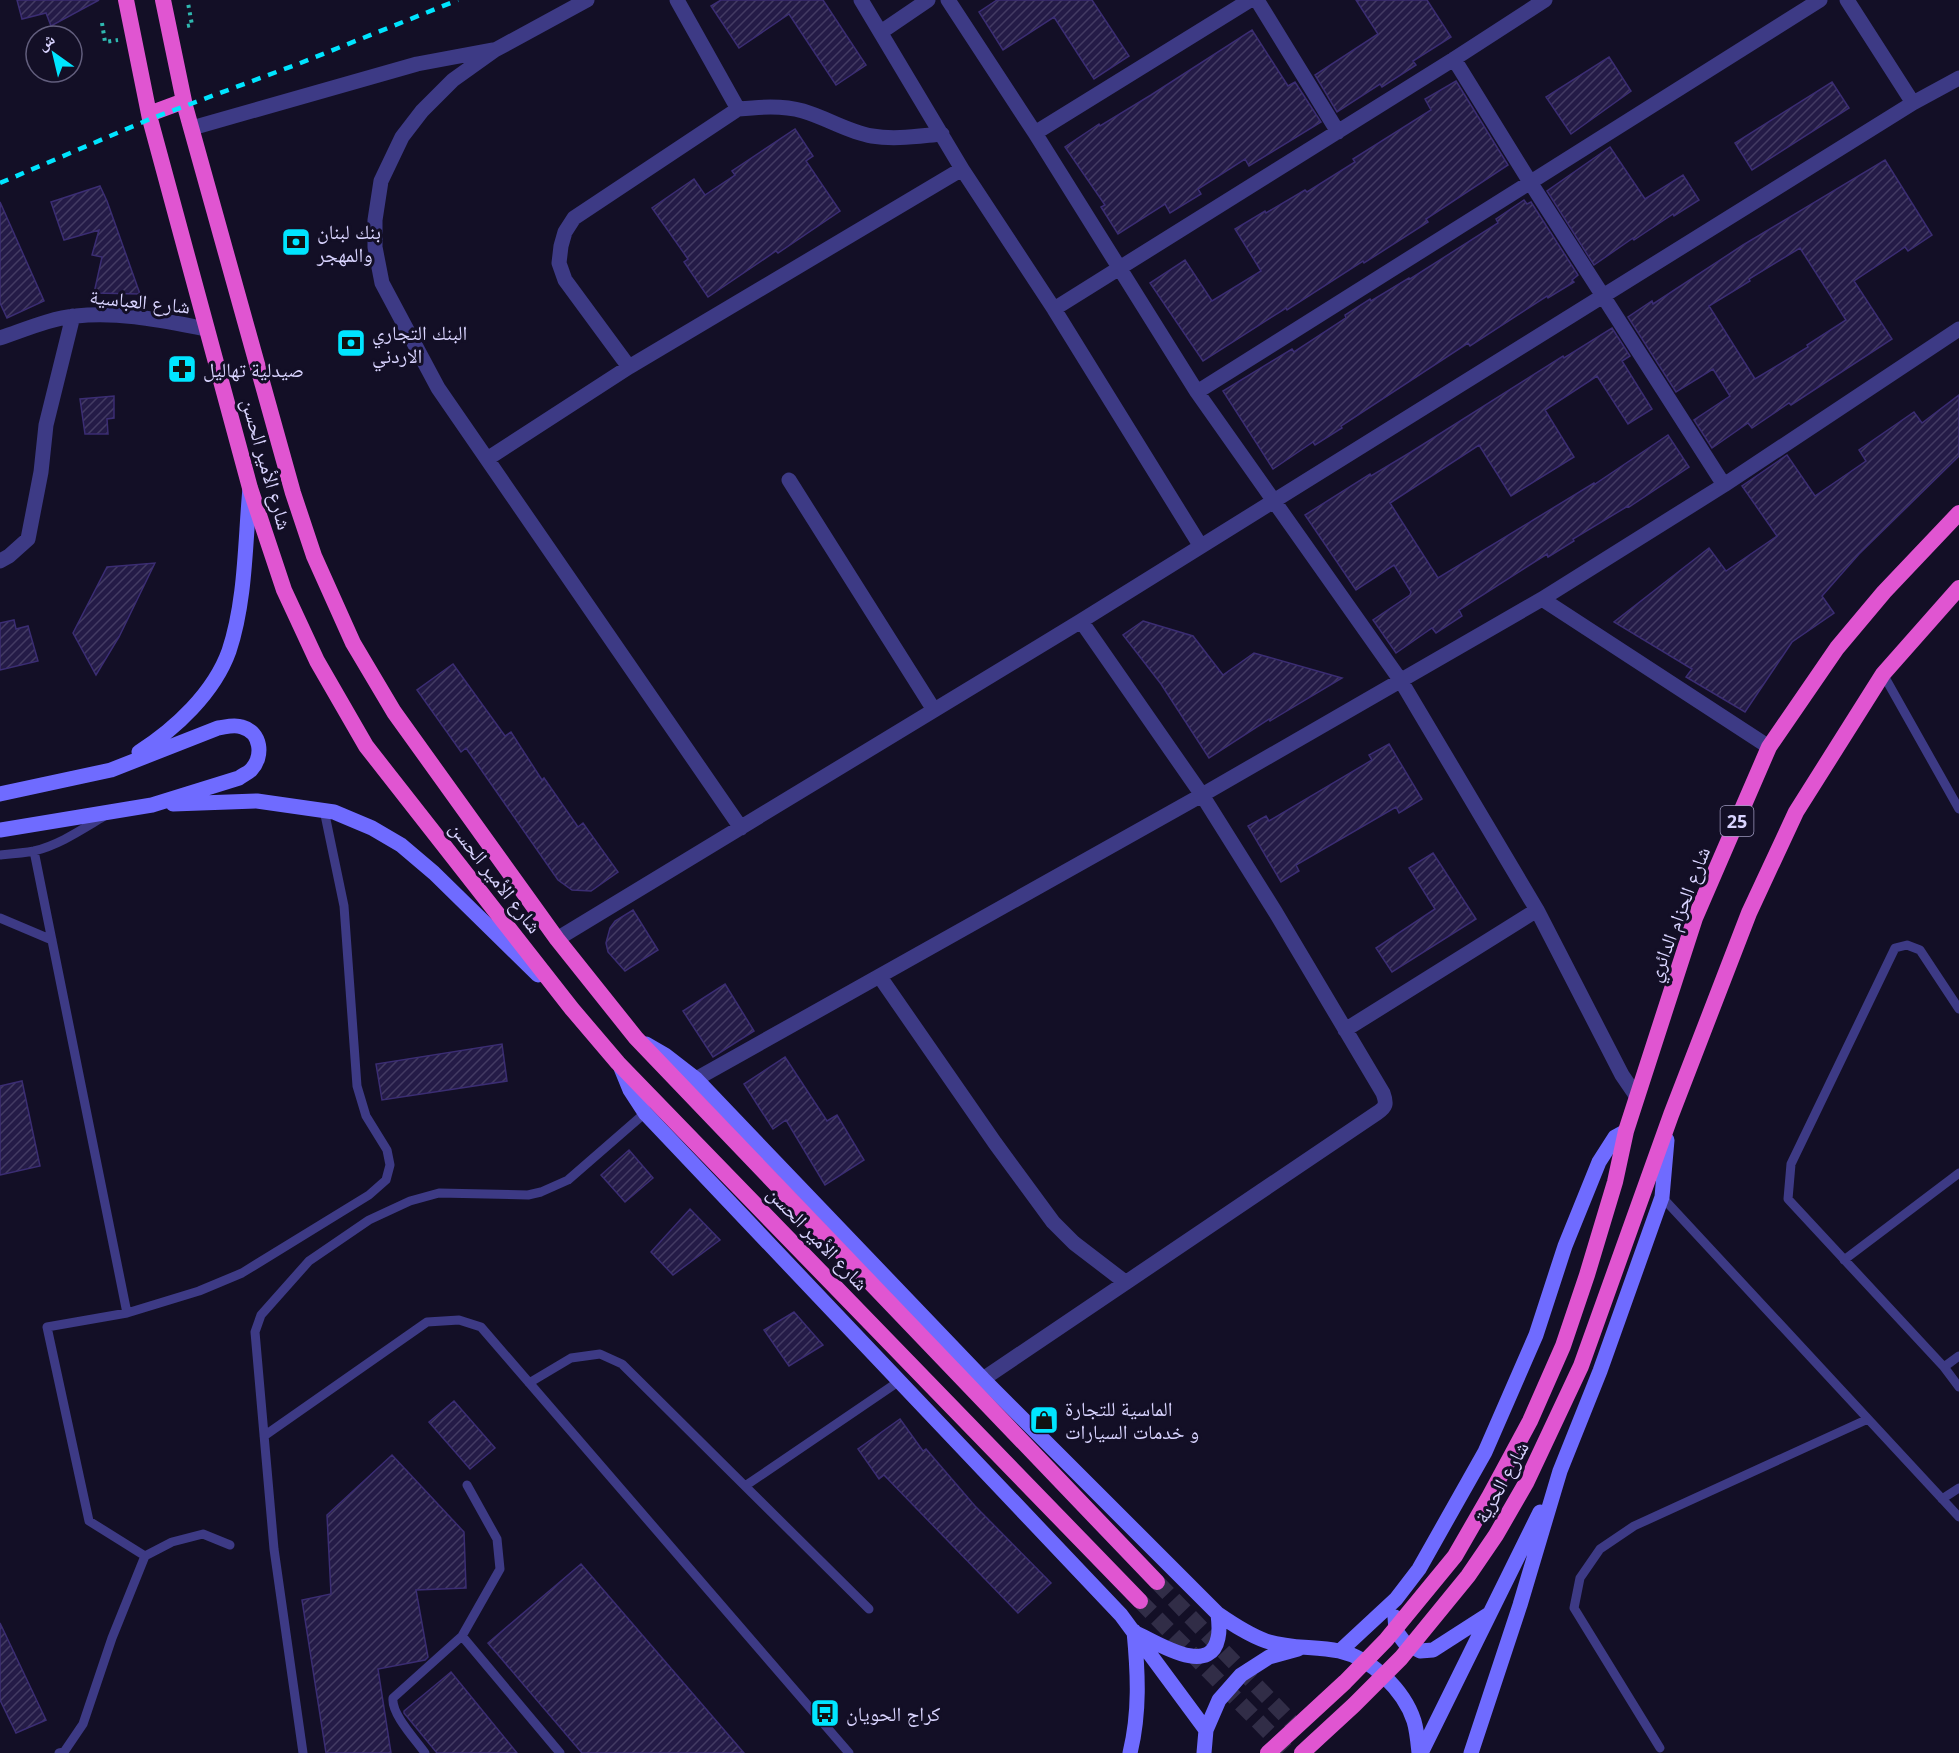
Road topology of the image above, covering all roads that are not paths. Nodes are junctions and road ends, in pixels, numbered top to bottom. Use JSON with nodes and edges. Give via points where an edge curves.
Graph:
{"nodes":[{"id":1,"x":126,"y":0,"type":"edge"},
{"id":2,"x":163,"y":0,"type":"edge"},
{"id":3,"x":587,"y":0,"type":"edge"},
{"id":4,"x":677,"y":0,"type":"edge"},
{"id":5,"x":861,"y":0,"type":"edge"},
{"id":6,"x":928,"y":0,"type":"edge"},
{"id":7,"x":948,"y":0,"type":"edge"},
{"id":8,"x":1250,"y":0,"type":"edge"},
{"id":9,"x":1257,"y":0,"type":"edge"},
{"id":10,"x":1545,"y":0,"type":"edge"},
{"id":11,"x":1820,"y":0,"type":"edge"},
{"id":12,"x":1847,"y":0,"type":"edge"},
{"id":13,"x":881,"y":32,"type":"junction"},
{"id":14,"x":495,"y":50,"type":"junction"},
{"id":15,"x":1454,"y":59,"type":"junction"},
{"id":16,"x":1959,"y":78,"type":"edge"},
{"id":17,"x":184,"y":101,"type":"junction"},
{"id":18,"x":1913,"y":103,"type":"junction"},
{"id":19,"x":738,"y":110,"type":"junction"},
{"id":20,"x":149,"y":114,"type":"junction"},
{"id":21,"x":192,"y":128,"type":"junction"},
{"id":22,"x":1338,"y":132,"type":"junction"},
{"id":23,"x":1035,"y":133,"type":"junction"},
{"id":24,"x":942,"y":134,"type":"junction"},
{"id":25,"x":962,"y":169,"type":"junction"},
{"id":26,"x":1530,"y":182,"type":"junction"},
{"id":27,"x":1119,"y":270,"type":"junction"},
{"id":28,"x":1604,"y":296,"type":"junction"},
{"id":29,"x":1054,"y":309,"type":"junction"},
{"id":30,"x":73,"y":316,"type":"junction"},
{"id":31,"x":207,"y":329,"type":"junction"},
{"id":32,"x":1959,"y":329,"type":"edge"},
{"id":33,"x":0,"y":338,"type":"edge"},
{"id":34,"x":629,"y":368,"type":"junction"},
{"id":35,"x":1197,"y":392,"type":"junction"},
{"id":36,"x":487,"y":459,"type":"junction"},
{"id":37,"x":789,"y":480,"type":"dead end"},
{"id":38,"x":1724,"y":485,"type":"junction"},
{"id":39,"x":250,"y":488,"type":"junction"},
{"id":40,"x":1273,"y":501,"type":"junction"},
{"id":41,"x":1959,"y":513,"type":"edge"},
{"id":42,"x":1200,"y":545,"type":"junction"},
{"id":43,"x":0,"y":561,"type":"edge"},
{"id":44,"x":1959,"y":588,"type":"edge"},
{"id":45,"x":1542,"y":599,"type":"junction"},
{"id":46,"x":1081,"y":621,"type":"junction"},
{"id":47,"x":1883,"y":674,"type":"junction"},
{"id":48,"x":1401,"y":681,"type":"junction"},
{"id":49,"x":934,"y":710,"type":"junction"},
{"id":50,"x":1769,"y":747,"type":"junction"},
{"id":51,"x":111,"y":770,"type":"junction"},
{"id":52,"x":0,"y":794,"type":"edge"},
{"id":53,"x":1202,"y":795,"type":"junction"},
{"id":54,"x":152,"y":805,"type":"junction"},
{"id":55,"x":1959,"y":809,"type":"edge"},
{"id":56,"x":324,"y":810,"type":"junction"},
{"id":57,"x":110,"y":812,"type":"junction"},
{"id":58,"x":741,"y":828,"type":"junction"},
{"id":59,"x":0,"y":830,"type":"edge"},
{"id":60,"x":34,"y":850,"type":"junction"},
{"id":61,"x":0,"y":855,"type":"edge"},
{"id":62,"x":1537,"y":910,"type":"junction"},
{"id":63,"x":0,"y":918,"type":"edge"},
{"id":64,"x":557,"y":939,"type":"junction"},
{"id":65,"x":52,"y":940,"type":"junction"},
{"id":66,"x":880,"y":977,"type":"junction"},
{"id":67,"x":572,"y":1009,"type":"junction"},
{"id":68,"x":1959,"y":1009,"type":"edge"},
{"id":69,"x":1345,"y":1030,"type":"junction"},
{"id":70,"x":636,"y":1038,"type":"junction"},
{"id":71,"x":618,"y":1062,"type":"junction"},
{"id":72,"x":696,"y":1079,"type":"junction"},
{"id":73,"x":1637,"y":1097,"type":"junction"},
{"id":74,"x":645,"y":1113,"type":"junction"},
{"id":75,"x":1671,"y":1115,"type":"junction"},
{"id":76,"x":1626,"y":1131,"type":"junction"},
{"id":77,"x":1959,"y":1173,"type":"edge"},
{"id":78,"x":1615,"y":1182,"type":"joint"},
{"id":79,"x":1662,"y":1197,"type":"junction"},
{"id":80,"x":1844,"y":1260,"type":"junction"},
{"id":81,"x":1125,"y":1282,"type":"junction"},
{"id":82,"x":127,"y":1312,"type":"junction"},
{"id":83,"x":1959,"y":1356,"type":"edge"},
{"id":84,"x":1944,"y":1367,"type":"junction"},
{"id":85,"x":983,"y":1379,"type":"junction"},
{"id":86,"x":898,"y":1382,"type":"junction"},
{"id":87,"x":530,"y":1383,"type":"junction"},
{"id":88,"x":1959,"y":1387,"type":"edge"},
{"id":89,"x":1868,"y":1419,"type":"junction"},
{"id":90,"x":264,"y":1436,"type":"junction"},
{"id":91,"x":1560,"y":1472,"type":"junction"},
{"id":92,"x":467,"y":1485,"type":"dead end"},
{"id":93,"x":745,"y":1486,"type":"junction"},
{"id":94,"x":1959,"y":1488,"type":"edge"},
{"id":95,"x":1942,"y":1499,"type":"junction"},
{"id":96,"x":1959,"y":1517,"type":"edge"},
{"id":97,"x":230,"y":1545,"type":"dead end"},
{"id":98,"x":145,"y":1556,"type":"junction"},
{"id":99,"x":1157,"y":1582,"type":"tunnel mouth"},
{"id":100,"x":1396,"y":1599,"type":"junction"},
{"id":101,"x":1140,"y":1601,"type":"tunnel mouth"},
{"id":102,"x":869,"y":1609,"type":"dead end"},
{"id":103,"x":1491,"y":1612,"type":"junction"},
{"id":104,"x":1218,"y":1614,"type":"junction"},
{"id":105,"x":1134,"y":1631,"type":"junction"},
{"id":106,"x":462,"y":1636,"type":"junction"},
{"id":107,"x":1300,"y":1648,"type":"junction"},
{"id":108,"x":1340,"y":1652,"type":"junction"},
{"id":109,"x":1206,"y":1730,"type":"junction"},
{"id":110,"x":1660,"y":1748,"type":"dead end"},
{"id":111,"x":63,"y":1753,"type":"edge"},
{"id":112,"x":303,"y":1753,"type":"edge"},
{"id":113,"x":425,"y":1753,"type":"edge"},
{"id":114,"x":560,"y":1753,"type":"edge"},
{"id":115,"x":849,"y":1753,"type":"edge"},
{"id":116,"x":1130,"y":1753,"type":"edge"},
{"id":117,"x":1204,"y":1753,"type":"edge"},
{"id":118,"x":1268,"y":1753,"type":"edge"},
{"id":119,"x":1302,"y":1753,"type":"edge"},
{"id":120,"x":1420,"y":1753,"type":"edge"},
{"id":121,"x":1471,"y":1753,"type":"edge"}],
"edges":[{"from":1,"to":20,"type":"highway","name":"شارع الأمير الحسن"},
{"from":2,"to":17,"type":"highway","name":"شارع الأمير الحسن"},
{"from":3,"to":14,"type":"street"},
{"from":4,"to":19,"type":"street"},
{"from":5,"to":13,"type":"street"},
{"from":6,"to":13,"type":"street"},
{"from":7,"to":23,"type":"street"},
{"from":8,"to":23,"type":"street"},
{"from":9,"to":22,"type":"street"},
{"from":10,"to":15,"type":"street"},
{"from":11,"to":26,"type":"street"},
{"from":12,"to":18,"type":"street"},
{"from":13,"to":24,"type":"street"},
{"from":14,"to":21,"type":"street","via":[[417,64]]},
{"from":14,"to":36,"type":"street","via":[[453,80],[402,137],[381,181],[375,220],[382,283],[438,388]]},
{"from":15,"to":22,"type":"street"},
{"from":15,"to":26,"type":"street"},
{"from":16,"to":18,"type":"street"},
{"from":17,"to":20,"type":"highway"},
{"from":17,"to":21,"type":"highway","name":"شارع الأمير الحسن"},
{"from":18,"to":28,"type":"street"},
{"from":19,"to":24,"type":"street","via":[[802,110],[872,136]]},
{"from":19,"to":34,"type":"street","via":[[574,218],[565,232],[559,262],[565,280]]},
{"from":20,"to":31,"type":"highway","name":"شارع الأمير الحسن"},
{"from":21,"to":64,"type":"highway","name":"شارع الأمير الحسن","via":[[293,493],[353,644],[394,712]]},
{"from":22,"to":27,"type":"street"},
{"from":23,"to":27,"type":"street"},
{"from":24,"to":25,"type":"street"},
{"from":25,"to":29,"type":"street"},
{"from":25,"to":34,"type":"street"},
{"from":26,"to":28,"type":"street"},
{"from":26,"to":35,"type":"street"},
{"from":27,"to":29,"type":"street"},
{"from":27,"to":35,"type":"street"},
{"from":28,"to":38,"type":"street"},
{"from":28,"to":40,"type":"street"},
{"from":29,"to":42,"type":"street"},
{"from":30,"to":31,"type":"street","name":"شارع العباسية","via":[[156,320]]},
{"from":30,"to":33,"type":"street","name":"شارع العباسية"},
{"from":30,"to":43,"type":"street","via":[[46,425],[28,539]]},
{"from":31,"to":39,"type":"highway","name":"شارع الأمير الحسن"},
{"from":32,"to":38,"type":"street"},
{"from":34,"to":36,"type":"street"},
{"from":35,"to":40,"type":"street"},
{"from":36,"to":58,"type":"street"},
{"from":37,"to":49,"type":"street"},
{"from":38,"to":45,"type":"street"},
{"from":39,"to":51,"type":"main road","via":[[240,603],[229,652],[212,685],[178,722]]},
{"from":39,"to":67,"type":"highway","name":"شارع الأمير الحسن","via":[[284,590],[317,661],[366,746]]},
{"from":40,"to":42,"type":"street"},
{"from":40,"to":48,"type":"street"},
{"from":41,"to":50,"type":"highway","name":"شارع الحزام الدائري","number":"25","via":[[1837,648]]},
{"from":42,"to":46,"type":"street"},
{"from":44,"to":47,"type":"highway","number":"25"},
{"from":45,"to":48,"type":"street"},
{"from":45,"to":50,"type":"street"},
{"from":46,"to":49,"type":"street"},
{"from":46,"to":53,"type":"street"},
{"from":47,"to":55,"type":"lane"},
{"from":47,"to":75,"type":"highway","number":"25","via":[[1796,812],[1749,913]]},
{"from":48,"to":53,"type":"street"},
{"from":48,"to":62,"type":"street"},
{"from":49,"to":58,"type":"street"},
{"from":50,"to":73,"type":"highway","name":"شارع الحزام الدائري","number":"25","via":[[1695,918]]},
{"from":51,"to":52,"type":"main road"},
{"from":51,"to":54,"type":"main road","via":[[218,728],[234,725],[253,733],[260,749],[251,771]]},
{"from":53,"to":66,"type":"street"},
{"from":53,"to":69,"type":"street"},
{"from":54,"to":56,"type":"main road","via":[[257,801]]},
{"from":54,"to":57,"type":"main road"},
{"from":56,"to":67,"type":"main road","via":[[372,828],[401,845]]},
{"from":56,"to":82,"type":"lane","via":[[344,906],[357,1086],[366,1116],[387,1150],[390,1165],[386,1180],[369,1195],[242,1273],[191,1294]]},
{"from":57,"to":59,"type":"main road"},
{"from":57,"to":60,"type":"lane","via":[[75,834]]},
{"from":58,"to":64,"type":"street"},
{"from":60,"to":61,"type":"lane"},
{"from":60,"to":65,"type":"lane"},
{"from":62,"to":69,"type":"street"},
{"from":62,"to":73,"type":"street"},
{"from":63,"to":65,"type":"lane"},
{"from":64,"to":70,"type":"highway","name":"شارع الأمير الحسن"},
{"from":65,"to":82,"type":"lane"},
{"from":66,"to":72,"type":"street"},
{"from":66,"to":81,"type":"street","via":[[1053,1222]]},
{"from":67,"to":71,"type":"highway","name":"شارع الأمير الحسن"},
{"from":68,"to":80,"type":"lane","via":[[1920,950],[1907,945],[1895,948],[1791,1164],[1788,1199]]},
{"from":69,"to":81,"type":"street","via":[[1383,1093],[1385,1108]]},
{"from":70,"to":72,"type":"main road"},
{"from":70,"to":99,"type":"highway","name":"شارع الأمير الحسن"},
{"from":71,"to":74,"type":"main road"},
{"from":71,"to":101,"type":"highway","name":"شارع الأمير الحسن"},
{"from":72,"to":85,"type":"main road"},
{"from":73,"to":76,"type":"highway","name":"شارع الحزام الدائري","number":"25"},
{"from":74,"to":86,"type":"main road"},
{"from":74,"to":90,"type":"lane","via":[[556,1187],[528,1195],[439,1193],[410,1201],[369,1220],[309,1261],[261,1315],[255,1332]]},
{"from":75,"to":79,"type":"main road","number":"25"},
{"from":75,"to":119,"type":"highway","name":"شارع الحرية","number":"25","via":[[1581,1366],[1526,1484],[1468,1576],[1401,1658]]},
{"from":76,"to":78,"type":"highway","name":"شارع الحزام الدائري","number":"25"},
{"from":76,"to":100,"type":"main road","number":"25","via":[[1615,1137],[1599,1162],[1564,1246],[1536,1335],[1485,1452],[1419,1569]]},
{"from":77,"to":80,"type":"lane"},
{"from":78,"to":118,"type":"highway","name":"شارع الحرية","via":[[1563,1346],[1530,1421],[1455,1556],[1386,1640]]},
{"from":79,"to":89,"type":"lane"},
{"from":79,"to":91,"type":"main road","number":"25"},
{"from":80,"to":84,"type":"lane"},
{"from":81,"to":85,"type":"street"},
{"from":82,"to":98,"type":"lane","via":[[47,1328],[89,1521]]},
{"from":83,"to":84,"type":"lane"},
{"from":84,"to":88,"type":"lane"},
{"from":85,"to":104,"type":"main road"},
{"from":86,"to":93,"type":"lane"},
{"from":86,"to":105,"type":"main road"},
{"from":87,"to":90,"type":"lane","via":[[481,1327],[459,1320],[427,1322]]},
{"from":87,"to":93,"type":"lane","via":[[571,1358],[600,1354],[622,1364]]},
{"from":87,"to":115,"type":"lane"},
{"from":89,"to":95,"type":"lane"},
{"from":89,"to":110,"type":"lane","via":[[1634,1526],[1600,1549],[1580,1578],[1574,1608]]},
{"from":90,"to":112,"type":"lane","via":[[273,1549]]},
{"from":91,"to":103,"type":"main road","number":"25"},
{"from":91,"to":121,"type":"main road"},
{"from":92,"to":106,"type":"lane","via":[[497,1539],[500,1569]]},
{"from":93,"to":102,"type":"lane"},
{"from":94,"to":95,"type":"lane"},
{"from":95,"to":96,"type":"lane"},
{"from":97,"to":98,"type":"lane","via":[[203,1534],[172,1542]]},
{"from":98,"to":111,"type":"lane","via":[[83,1724]]},
{"from":100,"to":103,"type":"main road","via":[[1396,1631],[1405,1643],[1420,1651],[1433,1650]]},
{"from":100,"to":108,"type":"main road","number":"25"},
{"from":103,"to":120,"type":"main road","number":"25"},
{"from":104,"to":105,"type":"main road","via":[[1218,1641],[1201,1657],[1184,1656]]},
{"from":104,"to":107,"type":"main road","via":[[1240,1630],[1266,1641]]},
{"from":105,"to":109,"type":"main road"},
{"from":105,"to":116,"type":"main road","via":[[1138,1699]]},
{"from":106,"to":113,"type":"lane","via":[[393,1698],[396,1713]]},
{"from":106,"to":114,"type":"lane"},
{"from":107,"to":108,"type":"main road","number":"25"},
{"from":107,"to":109,"type":"main road","number":"25","via":[[1269,1657],[1241,1674],[1219,1700]]},
{"from":108,"to":120,"type":"main road","number":"25","via":[[1372,1666],[1398,1690],[1414,1721]]},
{"from":109,"to":117,"type":"main road","number":"25"}]}
